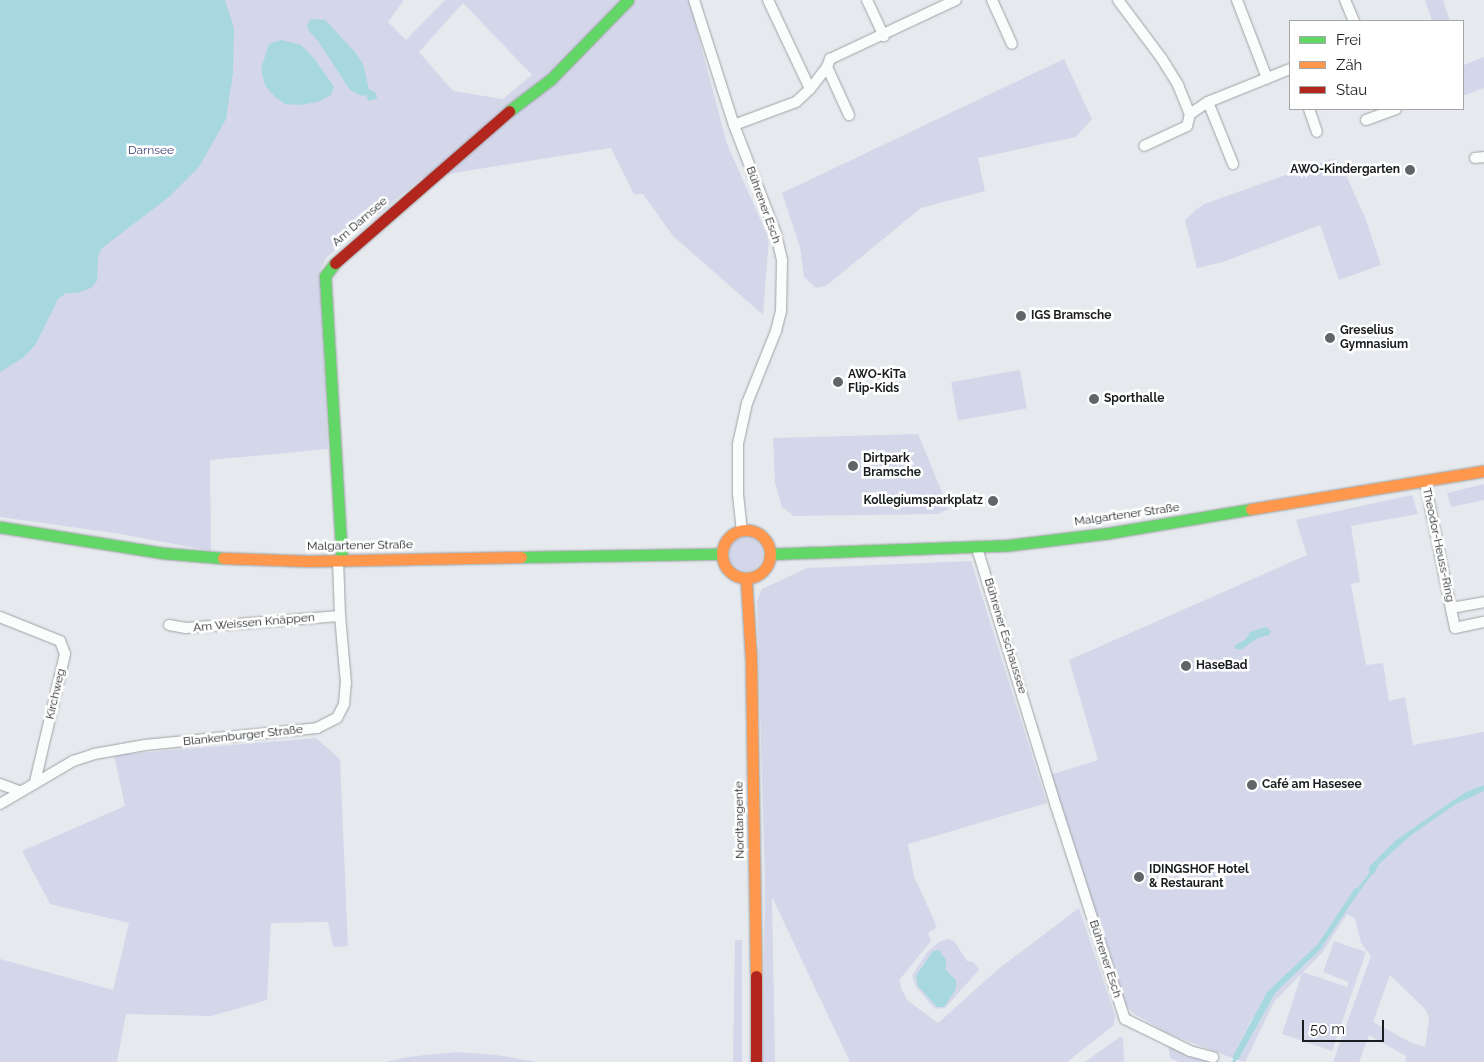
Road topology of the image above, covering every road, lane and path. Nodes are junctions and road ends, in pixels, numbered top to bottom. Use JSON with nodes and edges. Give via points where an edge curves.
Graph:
{"nodes":[{"id":1,"x":628,"y":0,"type":"edge"},
{"id":2,"x":694,"y":0,"type":"edge"},
{"id":3,"x":768,"y":0,"type":"edge"},
{"id":4,"x":867,"y":0,"type":"edge"},
{"id":5,"x":956,"y":0,"type":"edge"},
{"id":6,"x":992,"y":0,"type":"edge"},
{"id":7,"x":1118,"y":0,"type":"edge"},
{"id":8,"x":1237,"y":0,"type":"edge"},
{"id":9,"x":1345,"y":0,"type":"edge"},
{"id":10,"x":1354,"y":20,"type":"edge"},
{"id":11,"x":884,"y":36,"type":"junction"},
{"id":12,"x":1012,"y":44,"type":"dead end"},
{"id":13,"x":827,"y":67,"type":"junction"},
{"id":14,"x":1289,"y":69,"type":"edge"},
{"id":15,"x":1267,"y":78,"type":"junction"},
{"id":16,"x":810,"y":89,"type":"junction"},
{"id":17,"x":1208,"y":102,"type":"junction"},
{"id":18,"x":1309,"y":110,"type":"edge"},
{"id":19,"x":1393,"y":110,"type":"edge"},
{"id":20,"x":1190,"y":114,"type":"junction"},
{"id":21,"x":849,"y":115,"type":"dead end"},
{"id":22,"x":1366,"y":120,"type":"dead end"},
{"id":23,"x":734,"y":125,"type":"junction"},
{"id":24,"x":1317,"y":132,"type":"dead end"},
{"id":25,"x":1144,"y":146,"type":"dead end"},
{"id":26,"x":1233,"y":164,"type":"dead end"},
{"id":27,"x":1484,"y":471,"type":"edge"},
{"id":28,"x":1425,"y":482,"type":"junction"},
{"id":29,"x":0,"y":527,"type":"edge"},
{"id":30,"x":742,"y":530,"type":"junction"},
{"id":31,"x":978,"y":548,"type":"junction"},
{"id":32,"x":722,"y":554,"type":"junction"},
{"id":33,"x":770,"y":554,"type":"junction"},
{"id":34,"x":340,"y":560,"type":"junction"},
{"id":35,"x":746,"y":578,"type":"junction"},
{"id":36,"x":1484,"y":602,"type":"edge"},
{"id":37,"x":1451,"y":608,"type":"junction"},
{"id":38,"x":340,"y":616,"type":"junction"},
{"id":39,"x":0,"y":617,"type":"edge"},
{"id":40,"x":1484,"y":622,"type":"edge"},
{"id":41,"x":168,"y":626,"type":"dead end"},
{"id":42,"x":35,"y":782,"type":"junction"},
{"id":43,"x":0,"y":784,"type":"edge"},
{"id":44,"x":19,"y":791,"type":"junction"},
{"id":45,"x":0,"y":804,"type":"edge"},
{"id":46,"x":1056,"y":806,"type":"joint"},
{"id":47,"x":1213,"y":1057,"type":"dead end"},
{"id":48,"x":756,"y":1062,"type":"edge"}],
"edges":[{"from":1,"to":34,"type":"street","name":"Am Darnsee","via":[[551,79],[398,206],[338,259],[325,276]]},
{"from":2,"to":23,"type":"street","name":"Bührener Esch"},
{"from":3,"to":16,"type":"street"},
{"from":4,"to":11,"type":"street"},
{"from":5,"to":11,"type":"street"},
{"from":6,"to":12,"type":"street"},
{"from":7,"to":20,"type":"street","via":[[1166,66]]},
{"from":8,"to":15,"type":"street"},
{"from":9,"to":10,"type":"street"},
{"from":11,"to":13,"type":"street","via":[[830,59]]},
{"from":13,"to":16,"type":"street"},
{"from":13,"to":21,"type":"street"},
{"from":14,"to":15,"type":"street"},
{"from":15,"to":17,"type":"street"},
{"from":16,"to":23,"type":"street","via":[[796,102]]},
{"from":17,"to":20,"type":"street"},
{"from":17,"to":26,"type":"street"},
{"from":18,"to":24,"type":"street"},
{"from":19,"to":22,"type":"street"},
{"from":20,"to":25,"type":"street","via":[[1187,126]]},
{"from":23,"to":30,"type":"street","name":"Bührener Esch","via":[[776,234],[784,285],[776,331],[747,403],[738,444]]},
{"from":27,"to":28,"type":"street","name":"Malgartener Straße"},
{"from":28,"to":31,"type":"street","name":"Malgartener Straße","via":[[1109,533]]},
{"from":28,"to":37,"type":"street","name":"Theodor-Heuss-Ring"},
{"from":29,"to":34,"type":"street","name":"Malgartener Straße","via":[[212,558]]},
{"from":30,"to":32,"type":"street","via":[[727,539]]},
{"from":30,"to":33,"type":"street","via":[[761,535]]},
{"from":31,"to":33,"type":"street","name":"Malgartener Straße"},
{"from":31,"to":46,"type":"street","name":"Bührener Eschaussee"},
{"from":32,"to":34,"type":"street","name":"Malgartener Straße"},
{"from":32,"to":35,"type":"street","via":[[732,574]]},
{"from":33,"to":35,"type":"street","via":[[764,571]]},
{"from":34,"to":38,"type":"street","name":"Blankenburger Straße"},
{"from":35,"to":48,"type":"street","name":"Nordtangente","via":[[755,836]]},
{"from":36,"to":37,"type":"street","name":"Theodor-Heuss-Ring"},
{"from":37,"to":40,"type":"street","name":"Theodor-Heuss-Ring","via":[[1455,628]]},
{"from":38,"to":41,"type":"street","name":"Am Weissen Knäppen","via":[[186,628]]},
{"from":38,"to":42,"type":"street","name":"Blankenburger Straße","via":[[346,683],[344,704],[337,718],[318,728],[145,745],[94,754],[73,761]]},
{"from":39,"to":42,"type":"street","name":"Kirchweg","via":[[60,641],[65,654]]},
{"from":42,"to":44,"type":"street","name":"Blankenburger Straße"},
{"from":43,"to":44,"type":"street"},
{"from":44,"to":45,"type":"street","name":"Blankenburger Straße"},
{"from":46,"to":47,"type":"street","name":"Bührener Esch","via":[[1125,1019],[1190,1051]]}]}
